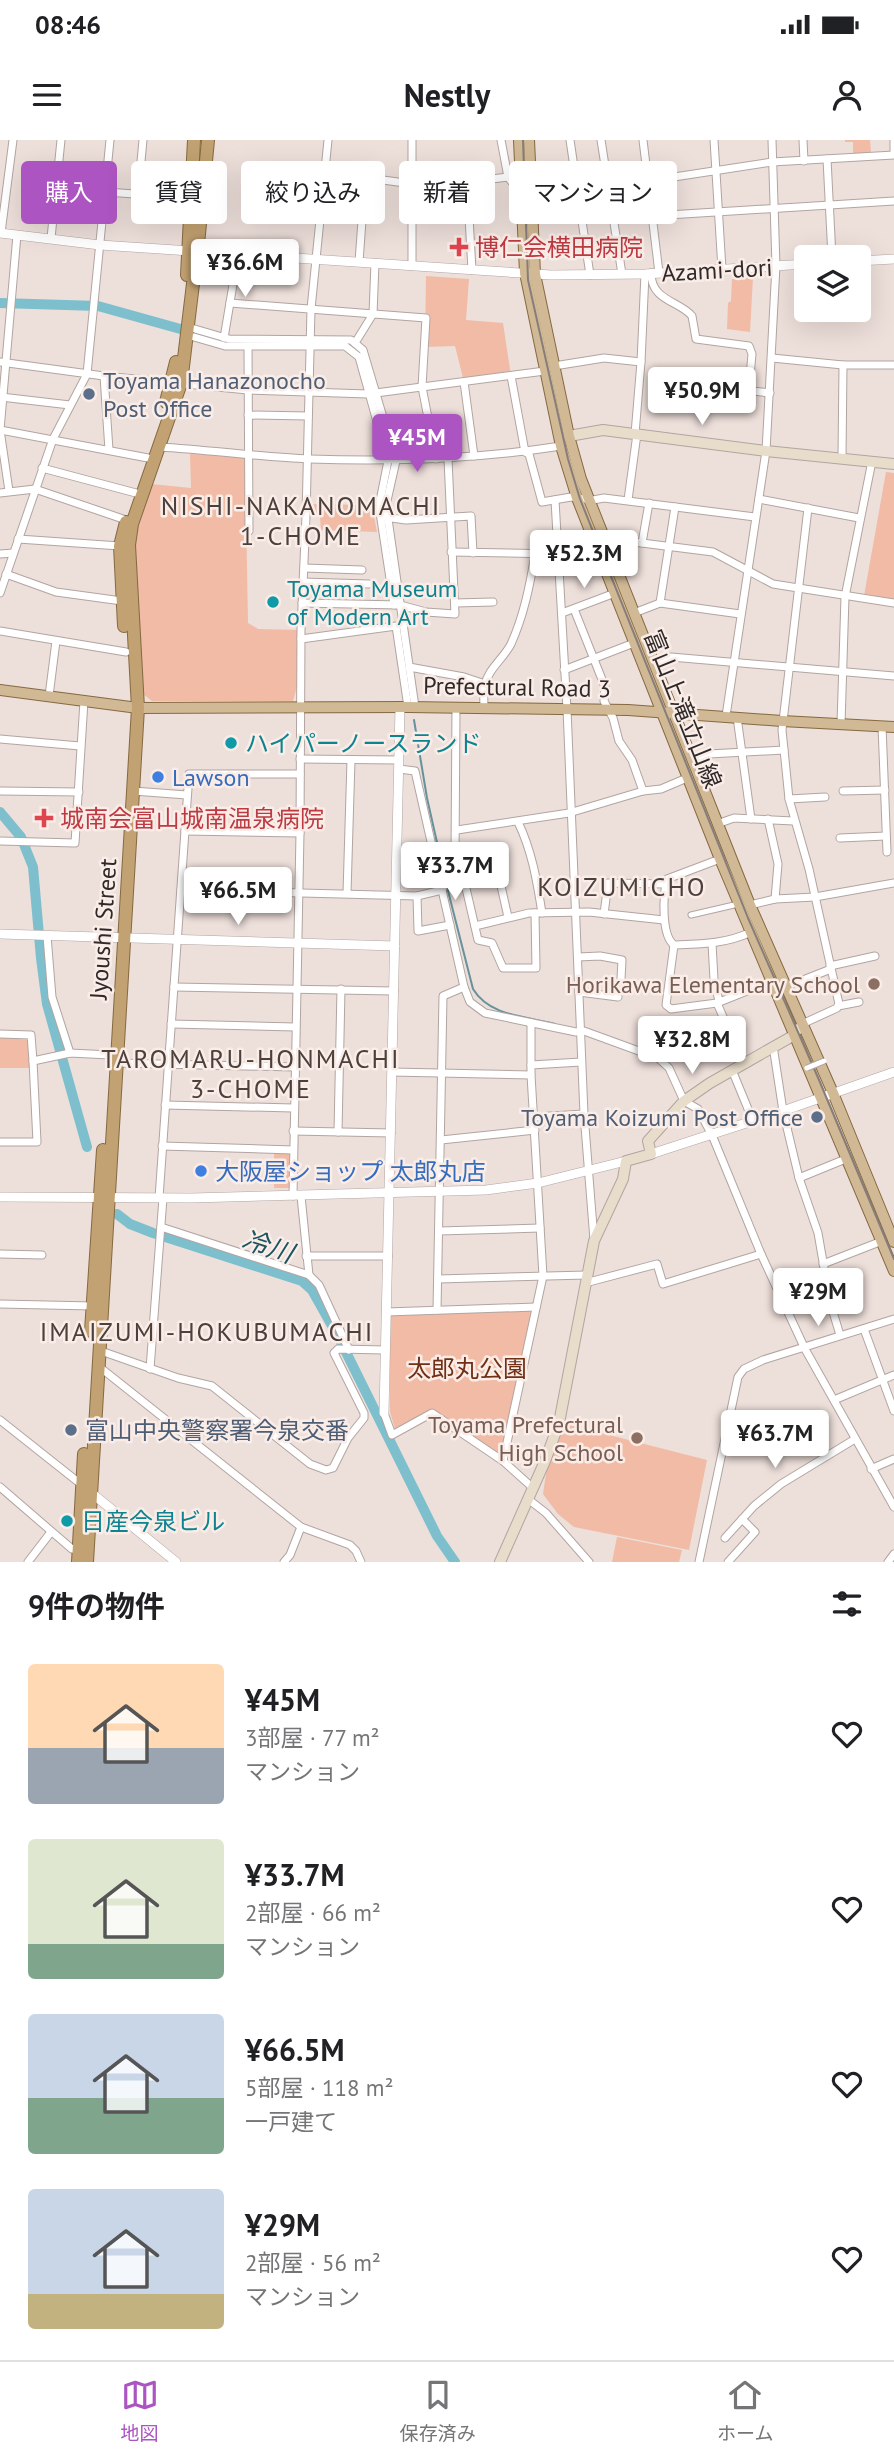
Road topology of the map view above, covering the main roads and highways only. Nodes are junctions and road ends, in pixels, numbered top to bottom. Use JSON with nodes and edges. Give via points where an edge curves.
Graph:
{"nodes":[{"id":1,"x":194,"y":140,"type":"edge"},
{"id":2,"x":208,"y":140,"type":"edge"},
{"id":3,"x":519,"y":140,"type":"edge"},
{"id":4,"x":530,"y":140,"type":"edge"},
{"id":5,"x":192,"y":251,"type":"junction"},
{"id":6,"x":530,"y":274,"type":"junction"},
{"id":7,"x":550,"y":369,"type":"junction"},
{"id":8,"x":177,"y":383,"type":"junction"},
{"id":9,"x":569,"y":436,"type":"junction"},
{"id":10,"x":894,"y":464,"type":"edge"},
{"id":11,"x":582,"y":499,"type":"junction"},
{"id":12,"x":601,"y":547,"type":"junction"},
{"id":13,"x":0,"y":690,"type":"edge"},
{"id":14,"x":135,"y":708,"type":"junction"},
{"id":15,"x":660,"y":711,"type":"junction"},
{"id":16,"x":673,"y":712,"type":"junction"},
{"id":17,"x":888,"y":726,"type":"edge"},
{"id":18,"x":121,"y":938,"type":"junction"},
{"id":19,"x":798,"y":1029,"type":"junction"},
{"id":20,"x":828,"y":1096,"type":"junction"},
{"id":21,"x":103,"y":1199,"type":"junction"},
{"id":22,"x":894,"y":1242,"type":"edge"},
{"id":23,"x":894,"y":1271,"type":"edge"},
{"id":24,"x":87,"y":1489,"type":"junction"},
{"id":25,"x":78,"y":1556,"type":"edge"},
{"id":26,"x":87,"y":1562,"type":"edge"},
{"id":27,"x":500,"y":1562,"type":"edge"}],
"edges":[{"from":1,"to":5,"type":"highway","name":"Jyoushi Street"},
{"from":2,"to":5,"type":"highway","name":"Jyoushi Street"},
{"from":3,"to":6,"type":"main road","name":"富山上滝立山線"},
{"from":4,"to":6,"type":"main road","name":"富山上滝立山線"},
{"from":5,"to":8,"type":"highway","name":"Jyoushi Street"},
{"from":6,"to":7,"type":"main road","name":"富山上滝立山線"},
{"from":7,"to":9,"type":"main road","name":"富山上滝立山線"},
{"from":7,"to":11,"type":"main road","name":"富山上滝立山線","via":[[561,446]]},
{"from":8,"to":14,"type":"highway","name":"Jyoushi Street","via":[[129,545]]},
{"from":8,"to":14,"type":"highway","name":"Jyoushi Street","via":[[120,546],[126,652]]},
{"from":9,"to":10,"type":"main road","via":[[603,430]]},
{"from":9,"to":11,"type":"main road","name":"富山上滝立山線"},
{"from":11,"to":12,"type":"main road","name":"富山上滝立山線"},
{"from":12,"to":15,"type":"main road","name":"富山上滝立山線"},
{"from":12,"to":16,"type":"main road","name":"富山上滝立山線","via":[[634,613]]},
{"from":13,"to":14,"type":"main road","name":"Prefectural Road 3"},
{"from":14,"to":15,"type":"main road","name":"Prefectural Road 3"},
{"from":14,"to":18,"type":"highway","name":"Jyoushi Street"},
{"from":14,"to":18,"type":"highway","name":"Jyoushi Street"},
{"from":15,"to":16,"type":"main road","name":"Prefectural Road 3"},
{"from":15,"to":19,"type":"main road","name":"富山上滝立山線","via":[[772,981]]},
{"from":16,"to":17,"type":"main road","name":"Prefectural Road 3"},
{"from":16,"to":19,"type":"main road","name":"富山上滝立山線"},
{"from":18,"to":21,"type":"highway","name":"Jyoushi Street"},
{"from":19,"to":20,"type":"main road","name":"富山上滝立山線"},
{"from":19,"to":27,"type":"main road","via":[[684,1101],[648,1141],[651,1154],[626,1161],[623,1179],[594,1241],[559,1423]]},
{"from":20,"to":22,"type":"main road","name":"富山上滝立山線"},
{"from":20,"to":23,"type":"main road","name":"富山上滝立山線"},
{"from":21,"to":24,"type":"highway","name":"Jyoushi Street"},
{"from":21,"to":24,"type":"highway","name":"Jyoushi Street","via":[[93,1306]]},
{"from":24,"to":25,"type":"highway","name":"Jyoushi Street"},
{"from":24,"to":26,"type":"highway","name":"Jyoushi Street"}]}
